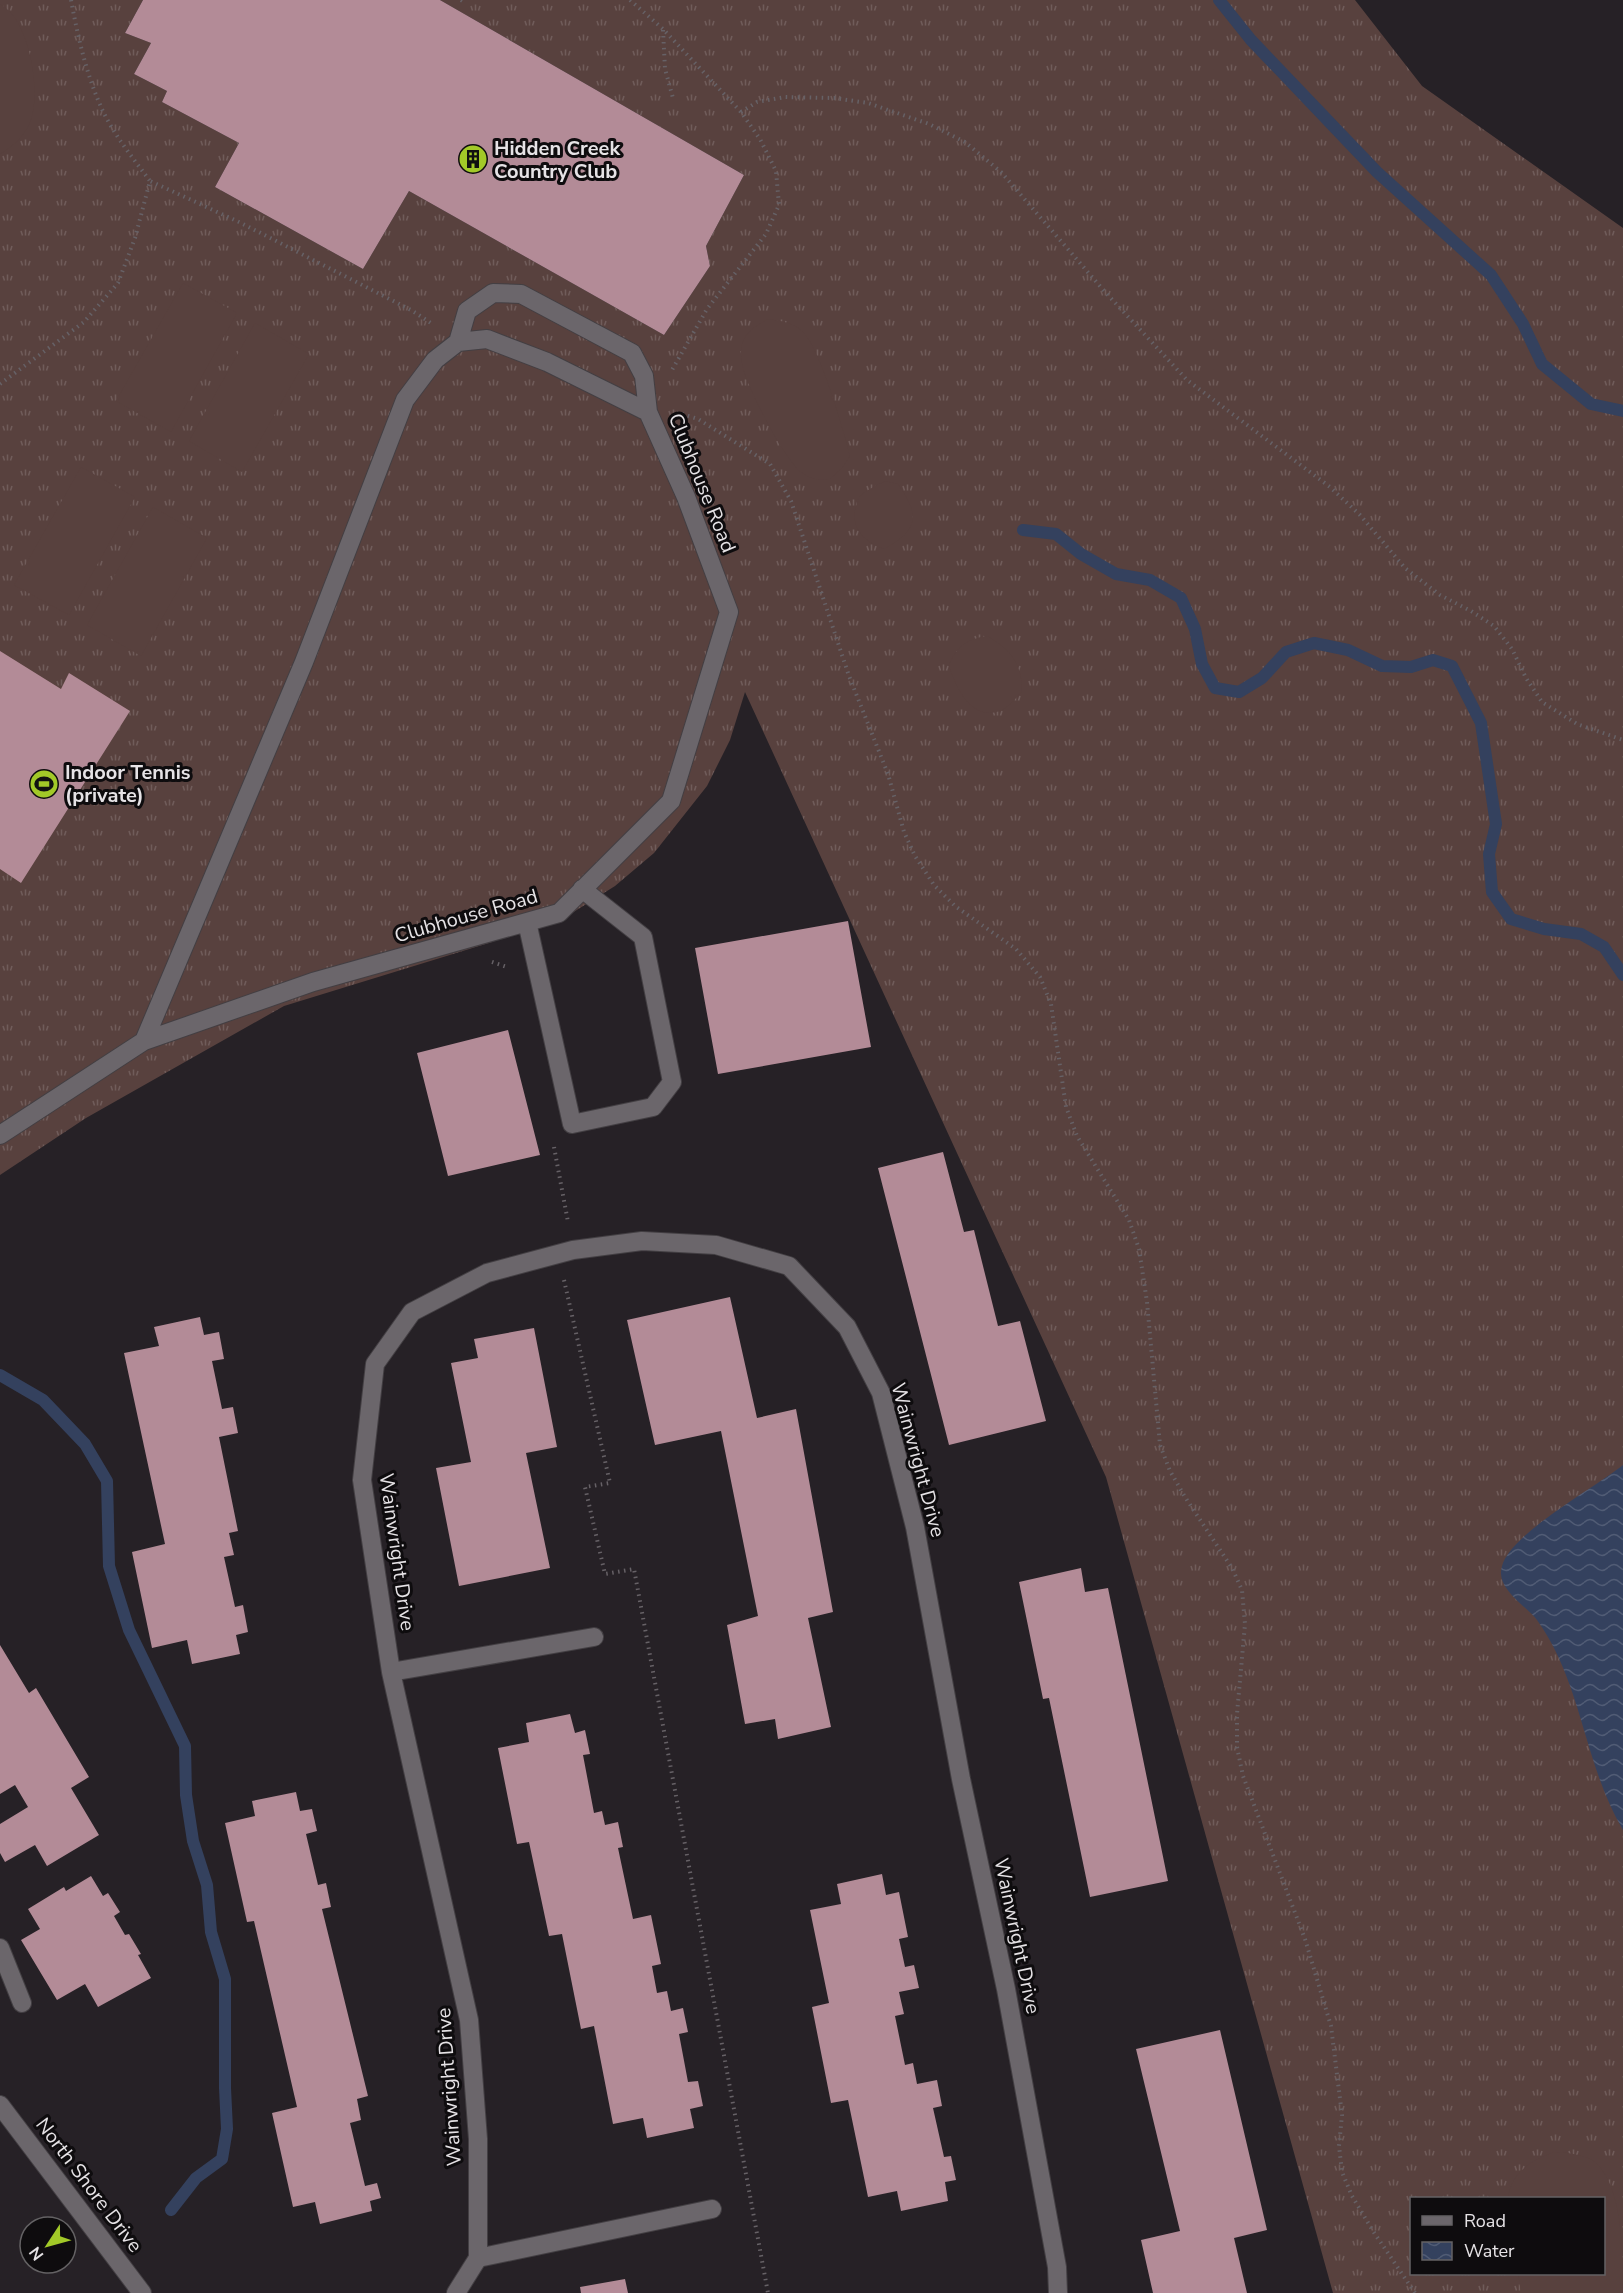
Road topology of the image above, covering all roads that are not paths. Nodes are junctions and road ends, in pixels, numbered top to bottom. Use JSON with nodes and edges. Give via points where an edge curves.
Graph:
{"nodes":[{"id":1,"x":458,"y":342,"type":"junction"},
{"id":2,"x":648,"y":412,"type":"junction"},
{"id":3,"x":582,"y":889,"type":"junction"},
{"id":4,"x":527,"y":922,"type":"junction"},
{"id":5,"x":144,"y":1041,"type":"junction"},
{"id":6,"x":0,"y":1135,"type":"edge"},
{"id":7,"x":594,"y":1636,"type":"dead end"},
{"id":8,"x":391,"y":1672,"type":"junction"},
{"id":9,"x":0,"y":1948,"type":"edge"},
{"id":10,"x":22,"y":2003,"type":"dead end"},
{"id":11,"x":0,"y":2105,"type":"edge"},
{"id":12,"x":712,"y":2209,"type":"dead end"},
{"id":13,"x":478,"y":2258,"type":"junction"},
{"id":14,"x":142,"y":2293,"type":"edge"},
{"id":15,"x":456,"y":2293,"type":"edge"},
{"id":16,"x":1058,"y":2293,"type":"edge"}],
"edges":[{"from":1,"to":2,"type":"street","name":"Clubhouse Road","via":[[487,339],[547,362]]},
{"from":1,"to":2,"type":"street","via":[[467,311],[493,293],[520,294],[632,353],[644,376]]},
{"from":1,"to":5,"type":"street","via":[[435,360],[405,400],[304,662]]},
{"from":2,"to":3,"type":"street","name":"Clubhouse Road","via":[[686,497],[729,612],[671,801]]},
{"from":3,"to":4,"type":"street","name":"Clubhouse Road","via":[[559,913]]},
{"from":3,"to":4,"type":"street","via":[[643,937],[672,1082],[653,1107],[572,1124]]},
{"from":4,"to":5,"type":"street","name":"Clubhouse Road","via":[[313,982]]},
{"from":5,"to":6,"type":"street","name":"Clubhouse Road"},
{"from":7,"to":8,"type":"street"},
{"from":8,"to":13,"type":"street","name":"Wainwright Drive","via":[[469,2020],[478,2139]]},
{"from":8,"to":16,"type":"street","name":"Wainwright Drive","via":[[362,1480],[375,1364],[412,1312],[487,1273],[565,1252],[642,1241],[716,1245],[789,1266],[847,1327],[881,1393],[915,1527],[961,1779],[1006,1989],[1058,2267]]},
{"from":9,"to":10,"type":"street"},
{"from":11,"to":14,"type":"street","name":"North Shore Drive"},
{"from":12,"to":13,"type":"street"},
{"from":13,"to":15,"type":"street"}]}
